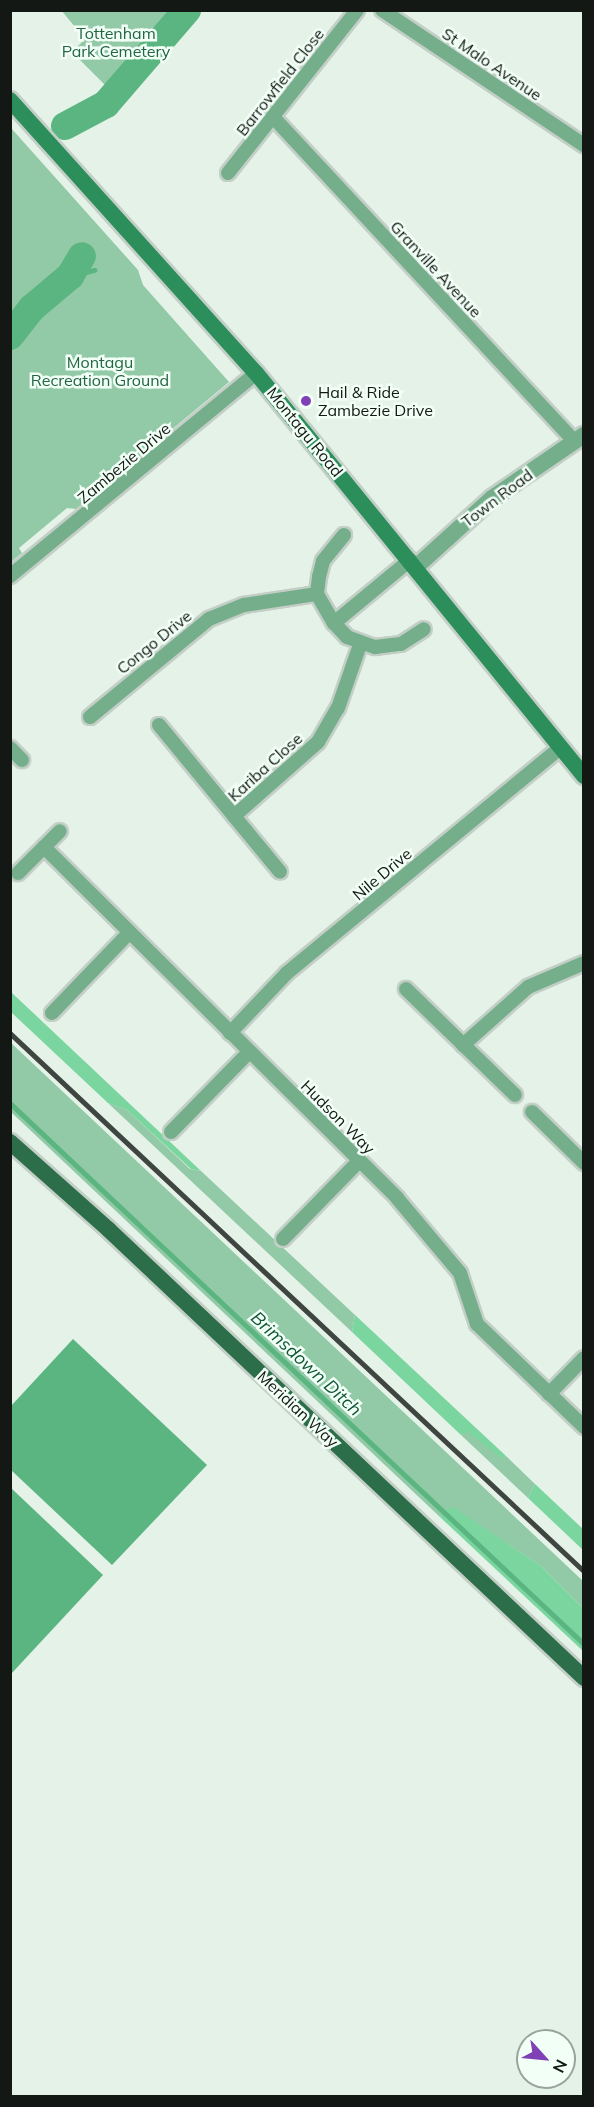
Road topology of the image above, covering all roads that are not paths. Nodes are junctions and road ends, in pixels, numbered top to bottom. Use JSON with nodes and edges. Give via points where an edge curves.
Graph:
{"nodes":[{"id":1,"x":357,"y":10,"type":"edge"},
{"id":2,"x":382,"y":10,"type":"edge"},
{"id":3,"x":10,"y":100,"type":"edge"},
{"id":4,"x":274,"y":118,"type":"junction"},
{"id":5,"x":584,"y":145,"type":"edge"},
{"id":6,"x":228,"y":172,"type":"dead end"},
{"id":7,"x":256,"y":373,"type":"junction"},
{"id":8,"x":579,"y":438,"type":"edge"},
{"id":9,"x":344,"y":535,"type":"dead end"},
{"id":10,"x":413,"y":563,"type":"junction"},
{"id":11,"x":10,"y":576,"type":"edge"},
{"id":12,"x":317,"y":594,"type":"junction"},
{"id":13,"x":334,"y":623,"type":"junction"},
{"id":14,"x":424,"y":629,"type":"dead end"},
{"id":15,"x":360,"y":645,"type":"junction"},
{"id":16,"x":90,"y":717,"type":"dead end"},
{"id":17,"x":159,"y":725,"type":"dead end"},
{"id":18,"x":561,"y":747,"type":"junction"},
{"id":19,"x":10,"y":748,"type":"edge"},
{"id":20,"x":22,"y":760,"type":"dead end"},
{"id":21,"x":584,"y":776,"type":"edge"},
{"id":22,"x":234,"y":816,"type":"junction"},
{"id":23,"x":60,"y":831,"type":"dead end"},
{"id":24,"x":44,"y":847,"type":"junction"},
{"id":25,"x":280,"y":872,"type":"dead end"},
{"id":26,"x":18,"y":873,"type":"dead end"},
{"id":27,"x":129,"y":933,"type":"junction"},
{"id":28,"x":584,"y":963,"type":"edge"},
{"id":29,"x":406,"y":989,"type":"dead end"},
{"id":30,"x":52,"y":1013,"type":"dead end"},
{"id":31,"x":230,"y":1033,"type":"junction"},
{"id":32,"x":463,"y":1045,"type":"junction"},
{"id":33,"x":249,"y":1052,"type":"junction"},
{"id":34,"x":515,"y":1095,"type":"dead end"},
{"id":35,"x":532,"y":1112,"type":"dead end"},
{"id":36,"x":171,"y":1132,"type":"dead end"},
{"id":37,"x":10,"y":1142,"type":"edge"},
{"id":38,"x":359,"y":1161,"type":"junction"},
{"id":39,"x":584,"y":1163,"type":"edge"},
{"id":40,"x":283,"y":1239,"type":"dead end"},
{"id":41,"x":584,"y":1358,"type":"edge"},
{"id":42,"x":549,"y":1394,"type":"junction"},
{"id":43,"x":584,"y":1426,"type":"edge"},
{"id":44,"x":584,"y":1678,"type":"edge"}],
"edges":[{"from":1,"to":4,"type":"street","name":"Barrowfield Close"},
{"from":2,"to":5,"type":"street","name":"St Malo Avenue"},
{"from":3,"to":7,"type":"main road","name":"Montagu Road"},
{"from":4,"to":6,"type":"street","name":"Barrowfield Close"},
{"from":4,"to":8,"type":"street","name":"Granville Avenue"},
{"from":7,"to":10,"type":"main road","name":"Montagu Road"},
{"from":7,"to":11,"type":"street","name":"Zambezie Drive"},
{"from":8,"to":10,"type":"street","name":"Town Road","via":[[492,498]]},
{"from":9,"to":12,"type":"street","via":[[323,561]]},
{"from":10,"to":13,"type":"street"},
{"from":10,"to":18,"type":"main road","name":"Montagu Road"},
{"from":12,"to":13,"type":"street"},
{"from":12,"to":16,"type":"street","name":"Congo Drive","via":[[244,605],[209,620],[187,634]]},
{"from":13,"to":15,"type":"street"},
{"from":14,"to":15,"type":"street","via":[[401,644],[386,648]]},
{"from":15,"to":22,"type":"street","name":"Kariba Close","via":[[338,708],[318,742]]},
{"from":17,"to":22,"type":"street","name":"Kariba Close"},
{"from":18,"to":21,"type":"main road","name":"Montagu Road"},
{"from":18,"to":31,"type":"street","name":"Nile Drive","via":[[287,974]]},
{"from":19,"to":20,"type":"street"},
{"from":22,"to":25,"type":"street","name":"Kariba Close"},
{"from":23,"to":24,"type":"street"},
{"from":24,"to":26,"type":"street"},
{"from":24,"to":27,"type":"street","name":"Hudson Way"},
{"from":27,"to":30,"type":"street"},
{"from":27,"to":31,"type":"street","name":"Hudson Way"},
{"from":28,"to":32,"type":"street","via":[[528,987]]},
{"from":29,"to":32,"type":"street"},
{"from":31,"to":33,"type":"street","name":"Hudson Way"},
{"from":32,"to":34,"type":"street"},
{"from":33,"to":36,"type":"street"},
{"from":33,"to":38,"type":"street","name":"Hudson Way"},
{"from":35,"to":39,"type":"street"},
{"from":37,"to":44,"type":"main road","name":"Meridian Way","via":[[109,1230]]},
{"from":38,"to":40,"type":"street"},
{"from":38,"to":42,"type":"street","name":"Hudson Way","via":[[397,1198],[460,1273],[477,1324]]},
{"from":41,"to":42,"type":"street"},
{"from":42,"to":43,"type":"street","name":"Hudson Way"}]}
